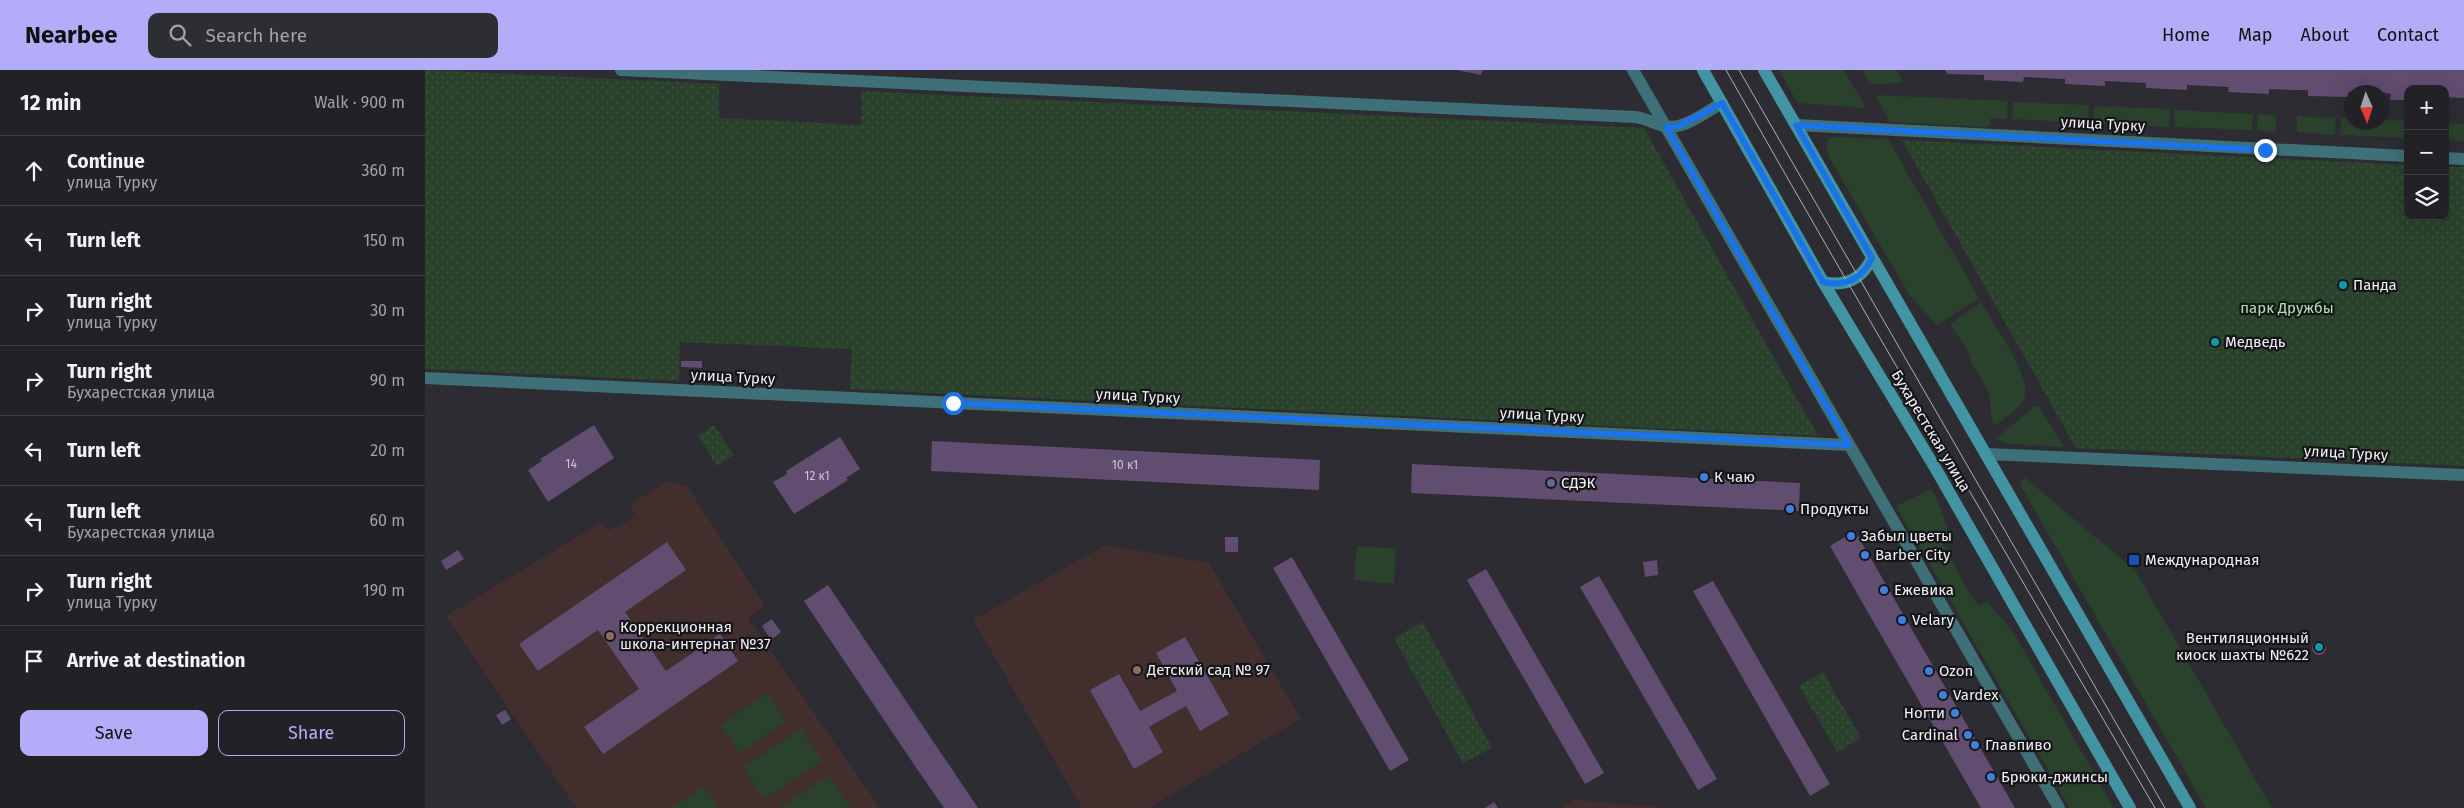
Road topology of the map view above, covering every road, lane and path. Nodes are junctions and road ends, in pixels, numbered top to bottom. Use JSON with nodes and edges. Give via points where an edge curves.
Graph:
{"nodes":[{"id":1,"x":621,"y":70,"type":"edge"},
{"id":2,"x":1633,"y":70,"type":"edge"},
{"id":3,"x":1703,"y":70,"type":"edge"},
{"id":4,"x":1763,"y":70,"type":"edge"},
{"id":5,"x":1722,"y":103,"type":"junction"},
{"id":6,"x":1796,"y":125,"type":"junction"},
{"id":7,"x":1666,"y":127,"type":"junction"},
{"id":8,"x":2404,"y":156,"type":"edge"},
{"id":9,"x":2449,"y":158,"type":"edge"},
{"id":10,"x":2464,"y":159,"type":"edge"},
{"id":11,"x":1872,"y":258,"type":"junction"},
{"id":12,"x":1823,"y":282,"type":"junction"},
{"id":13,"x":425,"y":378,"type":"edge"},
{"id":14,"x":1849,"y":445,"type":"junction"},
{"id":15,"x":1986,"y":454,"type":"junction"},
{"id":16,"x":2464,"y":475,"type":"edge"},
{"id":17,"x":2059,"y":808,"type":"edge"},
{"id":18,"x":2131,"y":808,"type":"edge"},
{"id":19,"x":2190,"y":808,"type":"edge"}],
"edges":[{"from":1,"to":7,"type":"street","via":[[1635,117]]},
{"from":2,"to":7,"type":"street"},
{"from":3,"to":5,"type":"main road","name":"Бухарестская улица"},
{"from":4,"to":6,"type":"main road"},
{"from":5,"to":7,"type":"street","via":[[1679,126]]},
{"from":5,"to":12,"type":"main road","name":"Бухарестская улица"},
{"from":6,"to":8,"type":"street","name":"улица Турку"},
{"from":6,"to":11,"type":"main road"},
{"from":7,"to":14,"type":"street"},
{"from":9,"to":10,"type":"street"},
{"from":11,"to":12,"type":"main road","via":[[1867,269],[1855,279],[1835,285]]},
{"from":11,"to":15,"type":"main road"},
{"from":12,"to":18,"type":"main road","name":"Бухарестская улица","via":[[1937,471]]},
{"from":13,"to":14,"type":"street","name":"улица Турку"},
{"from":14,"to":17,"type":"street"},
{"from":15,"to":16,"type":"street","name":"улица Турку"},
{"from":15,"to":19,"type":"main road"}]}
